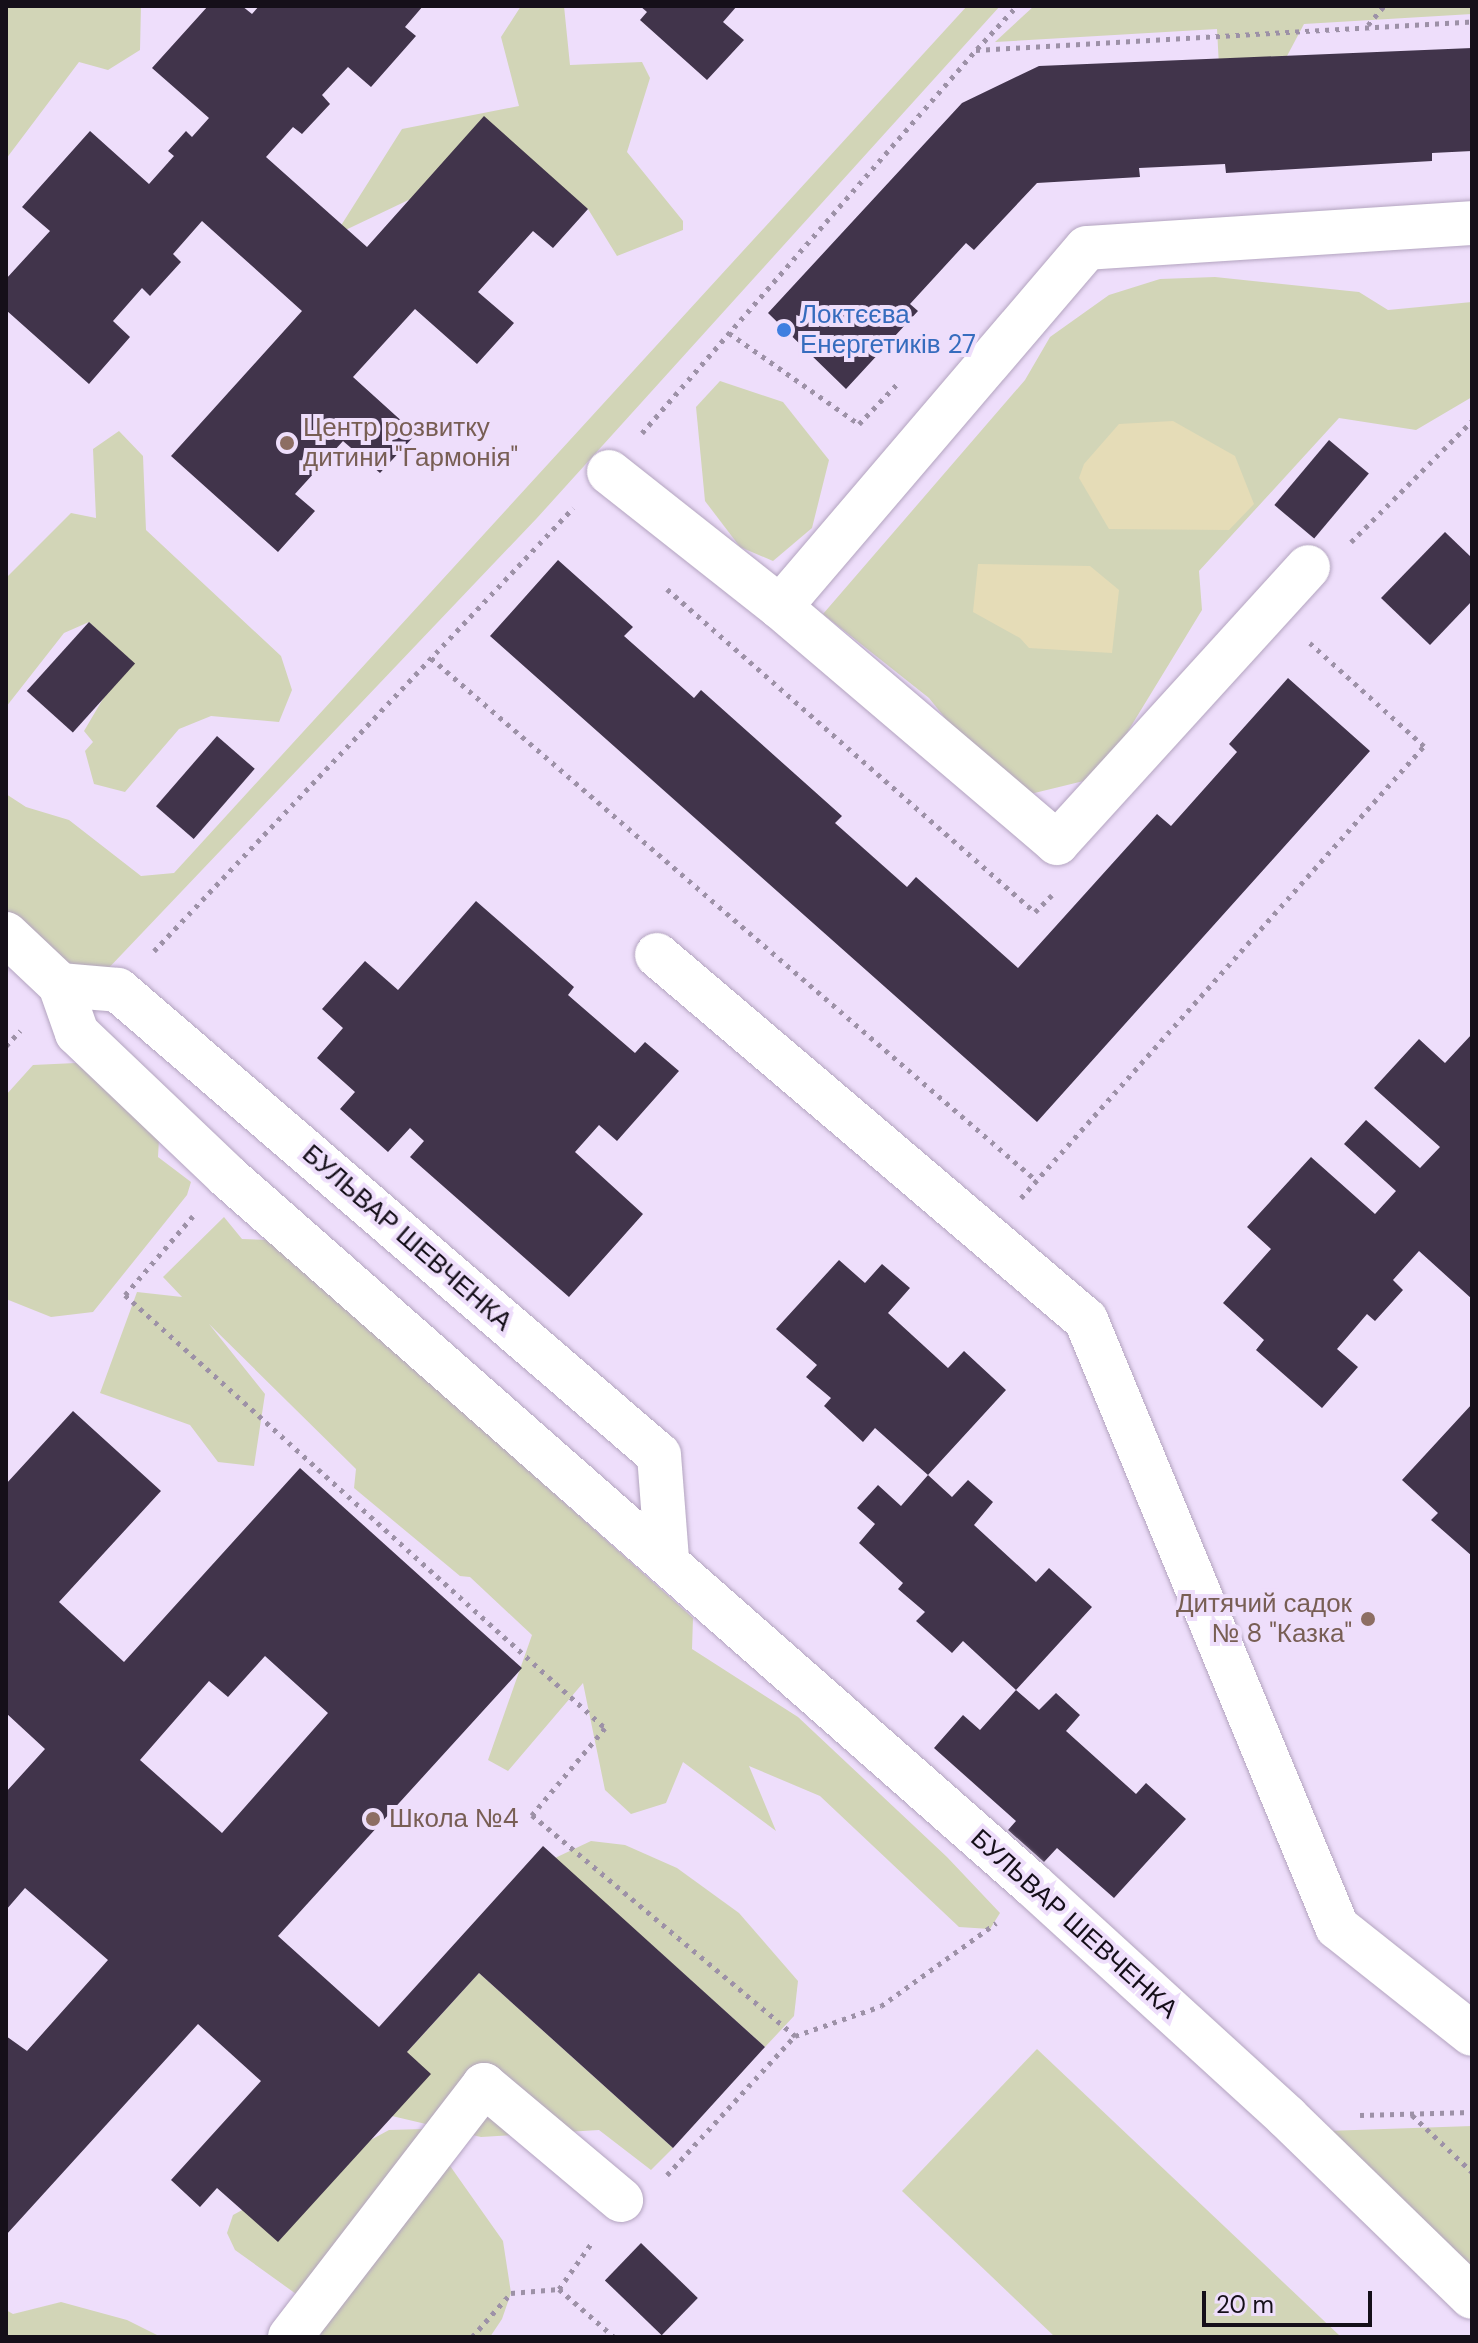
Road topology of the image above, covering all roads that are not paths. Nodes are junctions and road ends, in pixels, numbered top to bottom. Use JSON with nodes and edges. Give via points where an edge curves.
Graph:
{"nodes":[{"id":1,"x":1472,"y":223,"type":"edge"},
{"id":2,"x":609,"y":472,"type":"road end"},
{"id":3,"x":1325,"y":559,"type":"road end"},
{"id":4,"x":780,"y":607,"type":"junction"},
{"id":5,"x":6,"y":934,"type":"edge"},
{"id":6,"x":657,"y":955,"type":"dead end"},
{"id":7,"x":60,"y":985,"type":"junction"},
{"id":8,"x":667,"y":1560,"type":"junction"},
{"id":9,"x":1472,"y":2034,"type":"edge"},
{"id":10,"x":621,"y":2200,"type":"dead end"},
{"id":11,"x":1472,"y":2297,"type":"edge"},
{"id":12,"x":290,"y":2337,"type":"edge"}],
"edges":[{"from":1,"to":4,"type":"street","via":[[1087,248]]},
{"from":2,"to":4,"type":"street"},
{"from":3,"to":4,"type":"street","via":[[1271,607],[1057,843]]},
{"from":5,"to":7,"type":"street","name":"БУЛЬВАР ШЕВЧЕНКА"},
{"from":6,"to":9,"type":"street","via":[[1086,1320],[1337,1927]]},
{"from":7,"to":8,"type":"street","name":"БУЛЬВАР ШЕВЧЕНКА","via":[[77,1033],[227,1176]]},
{"from":7,"to":8,"type":"street","name":"БУЛЬВАР ШЕВЧЕНКА","via":[[118,990],[659,1455]]},
{"from":8,"to":11,"type":"street","name":"БУЛЬВАР ШЕВЧЕНКА","via":[[1287,2117]]},
{"from":10,"to":12,"type":"street","via":[[484,2085]]}]}
